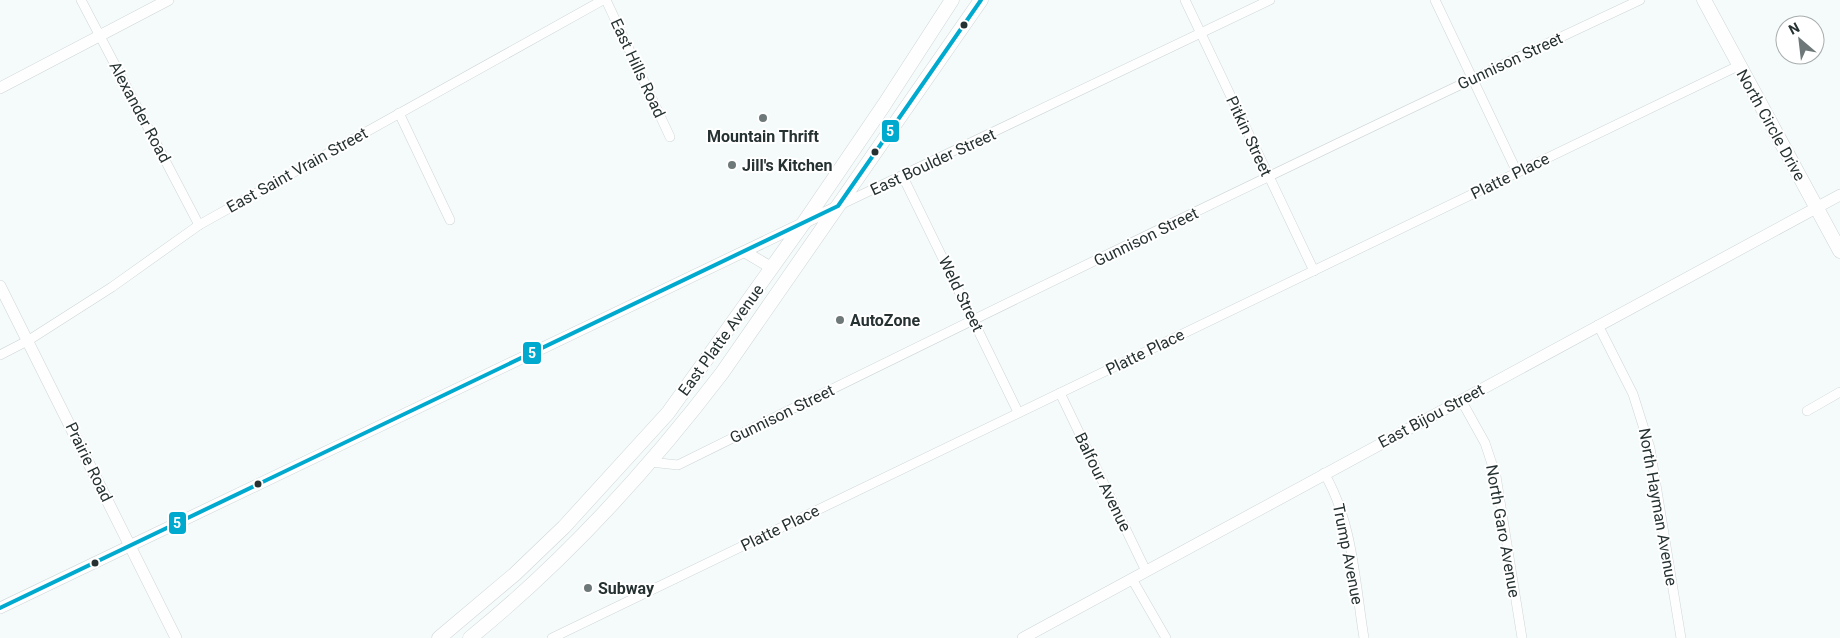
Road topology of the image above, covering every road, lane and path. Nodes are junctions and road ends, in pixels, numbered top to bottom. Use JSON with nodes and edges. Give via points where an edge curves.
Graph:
{"nodes":[{"id":1,"x":81,"y":0,"type":"edge"},
{"id":2,"x":168,"y":0,"type":"edge"},
{"id":3,"x":604,"y":0,"type":"edge"},
{"id":4,"x":952,"y":0,"type":"edge"},
{"id":5,"x":981,"y":0,"type":"edge"},
{"id":6,"x":1185,"y":0,"type":"edge"},
{"id":7,"x":1270,"y":0,"type":"edge"},
{"id":8,"x":1435,"y":0,"type":"edge"},
{"id":9,"x":1640,"y":0,"type":"edge"},
{"id":10,"x":1704,"y":0,"type":"edge"},
{"id":11,"x":1201,"y":33,"type":"junction"},
{"id":12,"x":100,"y":36,"type":"junction"},
{"id":13,"x":1738,"y":66,"type":"junction"},
{"id":14,"x":1472,"y":78,"type":"junction"},
{"id":15,"x":0,"y":88,"type":"edge"},
{"id":16,"x":399,"y":113,"type":"junction"},
{"id":17,"x":670,"y":137,"type":"dead end"},
{"id":18,"x":1517,"y":172,"type":"junction"},
{"id":19,"x":903,"y":177,"type":"junction"},
{"id":20,"x":1269,"y":178,"type":"junction"},
{"id":21,"x":1840,"y":195,"type":"edge"},
{"id":22,"x":838,"y":206,"type":"junction"},
{"id":23,"x":1817,"y":207,"type":"junction"},
{"id":24,"x":450,"y":220,"type":"dead end"},
{"id":25,"x":804,"y":224,"type":"junction"},
{"id":26,"x":199,"y":225,"type":"junction"},
{"id":27,"x":1840,"y":250,"type":"edge"},
{"id":28,"x":745,"y":252,"type":"junction"},
{"id":29,"x":772,"y":268,"type":"junction"},
{"id":30,"x":1314,"y":271,"type":"junction"},
{"id":31,"x":0,"y":286,"type":"edge"},
{"id":32,"x":973,"y":320,"type":"junction"},
{"id":33,"x":1598,"y":325,"type":"junction"},
{"id":34,"x":29,"y":340,"type":"junction"},
{"id":35,"x":0,"y":355,"type":"edge"},
{"id":36,"x":1840,"y":392,"type":"edge"},
{"id":37,"x":1060,"y":393,"type":"junction"},
{"id":38,"x":1461,"y":400,"type":"junction"},
{"id":39,"x":1807,"y":410,"type":"dead end"},
{"id":40,"x":1018,"y":412,"type":"junction"},
{"id":41,"x":668,"y":413,"type":"junction"},
{"id":42,"x":650,"y":462,"type":"junction"},
{"id":43,"x":1324,"y":473,"type":"junction"},
{"id":44,"x":610,"y":478,"type":"junction"},
{"id":45,"x":583,"y":535,"type":"junction"},
{"id":46,"x":130,"y":546,"type":"junction"},
{"id":47,"x":1146,"y":571,"type":"junction"},
{"id":48,"x":1132,"y":579,"type":"junction"},
{"id":49,"x":0,"y":608,"type":"edge"},
{"id":50,"x":459,"y":623,"type":"junction"},
{"id":51,"x":176,"y":638,"type":"edge"},
{"id":52,"x":440,"y":638,"type":"edge"},
{"id":53,"x":470,"y":638,"type":"edge"},
{"id":54,"x":552,"y":638,"type":"edge"},
{"id":55,"x":1023,"y":638,"type":"edge"},
{"id":56,"x":1166,"y":638,"type":"edge"},
{"id":57,"x":1364,"y":638,"type":"edge"},
{"id":58,"x":1522,"y":638,"type":"edge"},
{"id":59,"x":1681,"y":638,"type":"edge"}],
"edges":[{"from":1,"to":12,"type":"street","name":"Alexander Road"},
{"from":2,"to":12,"type":"street"},
{"from":3,"to":16,"type":"street","name":"East Saint Vrain Street"},
{"from":3,"to":17,"type":"street","name":"East Hills Road"},
{"from":4,"to":25,"type":"main road","name":"East Platte Avenue"},
{"from":5,"to":22,"type":"main road","name":"East Platte Avenue"},
{"from":6,"to":11,"type":"street","name":"Pitkin Street"},
{"from":7,"to":11,"type":"street","name":"East Boulder Street"},
{"from":8,"to":14,"type":"street"},
{"from":9,"to":14,"type":"street","name":"Gunnison Street"},
{"from":10,"to":13,"type":"main road","name":"North Circle Drive"},
{"from":11,"to":19,"type":"street","name":"East Boulder Street"},
{"from":11,"to":20,"type":"street","name":"Pitkin Street"},
{"from":12,"to":15,"type":"street"},
{"from":12,"to":26,"type":"street","name":"Alexander Road"},
{"from":13,"to":18,"type":"street","name":"Platte Place"},
{"from":13,"to":23,"type":"main road","name":"North Circle Drive"},
{"from":14,"to":18,"type":"street"},
{"from":14,"to":20,"type":"street","name":"Gunnison Street"},
{"from":16,"to":24,"type":"street"},
{"from":16,"to":26,"type":"street","name":"East Saint Vrain Street"},
{"from":18,"to":30,"type":"street","name":"Platte Place"},
{"from":19,"to":22,"type":"street","name":"East Boulder Street"},
{"from":19,"to":32,"type":"street","name":"Weld Street"},
{"from":20,"to":30,"type":"street","name":"Pitkin Street"},
{"from":20,"to":32,"type":"street","name":"Gunnison Street"},
{"from":21,"to":23,"type":"street","name":"East Bijou Street"},
{"from":22,"to":25,"type":"street","name":"East Boulder Street"},
{"from":22,"to":42,"type":"main road","name":"East Platte Avenue","via":[[722,373]]},
{"from":23,"to":27,"type":"main road","name":"North Circle Drive"},
{"from":23,"to":33,"type":"street","name":"East Bijou Street"},
{"from":25,"to":28,"type":"street","name":"East Boulder Street"},
{"from":25,"to":29,"type":"main road","name":"East Platte Avenue"},
{"from":26,"to":34,"type":"street","name":"East Saint Vrain Street","via":[[112,287]]},
{"from":28,"to":29,"type":"street"},
{"from":28,"to":46,"type":"street","name":"East Boulder Street"},
{"from":29,"to":41,"type":"main road","name":"East Platte Avenue"},
{"from":30,"to":37,"type":"street","name":"Platte Place"},
{"from":31,"to":34,"type":"street","name":"Prairie Road"},
{"from":32,"to":40,"type":"street","name":"Weld Street"},
{"from":32,"to":42,"type":"street","name":"Gunnison Street","via":[[678,465]]},
{"from":33,"to":38,"type":"street","name":"East Bijou Street"},
{"from":33,"to":59,"type":"street","name":"North Hayman Avenue","via":[[1633,394],[1650,448]]},
{"from":34,"to":35,"type":"street","name":"East Saint Vrain Street"},
{"from":34,"to":46,"type":"street","name":"Prairie Road"},
{"from":36,"to":39,"type":"street"},
{"from":37,"to":40,"type":"street","name":"Platte Place"},
{"from":37,"to":47,"type":"street","name":"Balfour Avenue"},
{"from":38,"to":43,"type":"street","name":"East Bijou Street"},
{"from":38,"to":58,"type":"street","name":"North Garo Avenue","via":[[1485,443],[1496,476]]},
{"from":40,"to":54,"type":"street","name":"Platte Place"},
{"from":41,"to":42,"type":"main road","via":[[667,426],[654,442]]},
{"from":41,"to":44,"type":"main road","name":"East Platte Avenue"},
{"from":42,"to":45,"type":"main road","name":"East Platte Avenue"},
{"from":43,"to":47,"type":"street","name":"East Bijou Street"},
{"from":43,"to":57,"type":"street","name":"Trump Avenue","via":[[1335,491],[1344,520]]},
{"from":44,"to":45,"type":"main road","via":[[614,491],[594,512]]},
{"from":44,"to":50,"type":"main road","name":"East Platte Avenue","via":[[515,574]]},
{"from":45,"to":53,"type":"main road","name":"East Platte Avenue"},
{"from":46,"to":49,"type":"street","name":"East Boulder Street"},
{"from":46,"to":51,"type":"street","name":"Prairie Road"},
{"from":47,"to":48,"type":"street","name":"East Bijou Street"},
{"from":48,"to":55,"type":"street","name":"East Bijou Street"},
{"from":48,"to":56,"type":"street"},
{"from":50,"to":52,"type":"main road","name":"East Platte Avenue"},
{"from":50,"to":53,"type":"street"}]}
